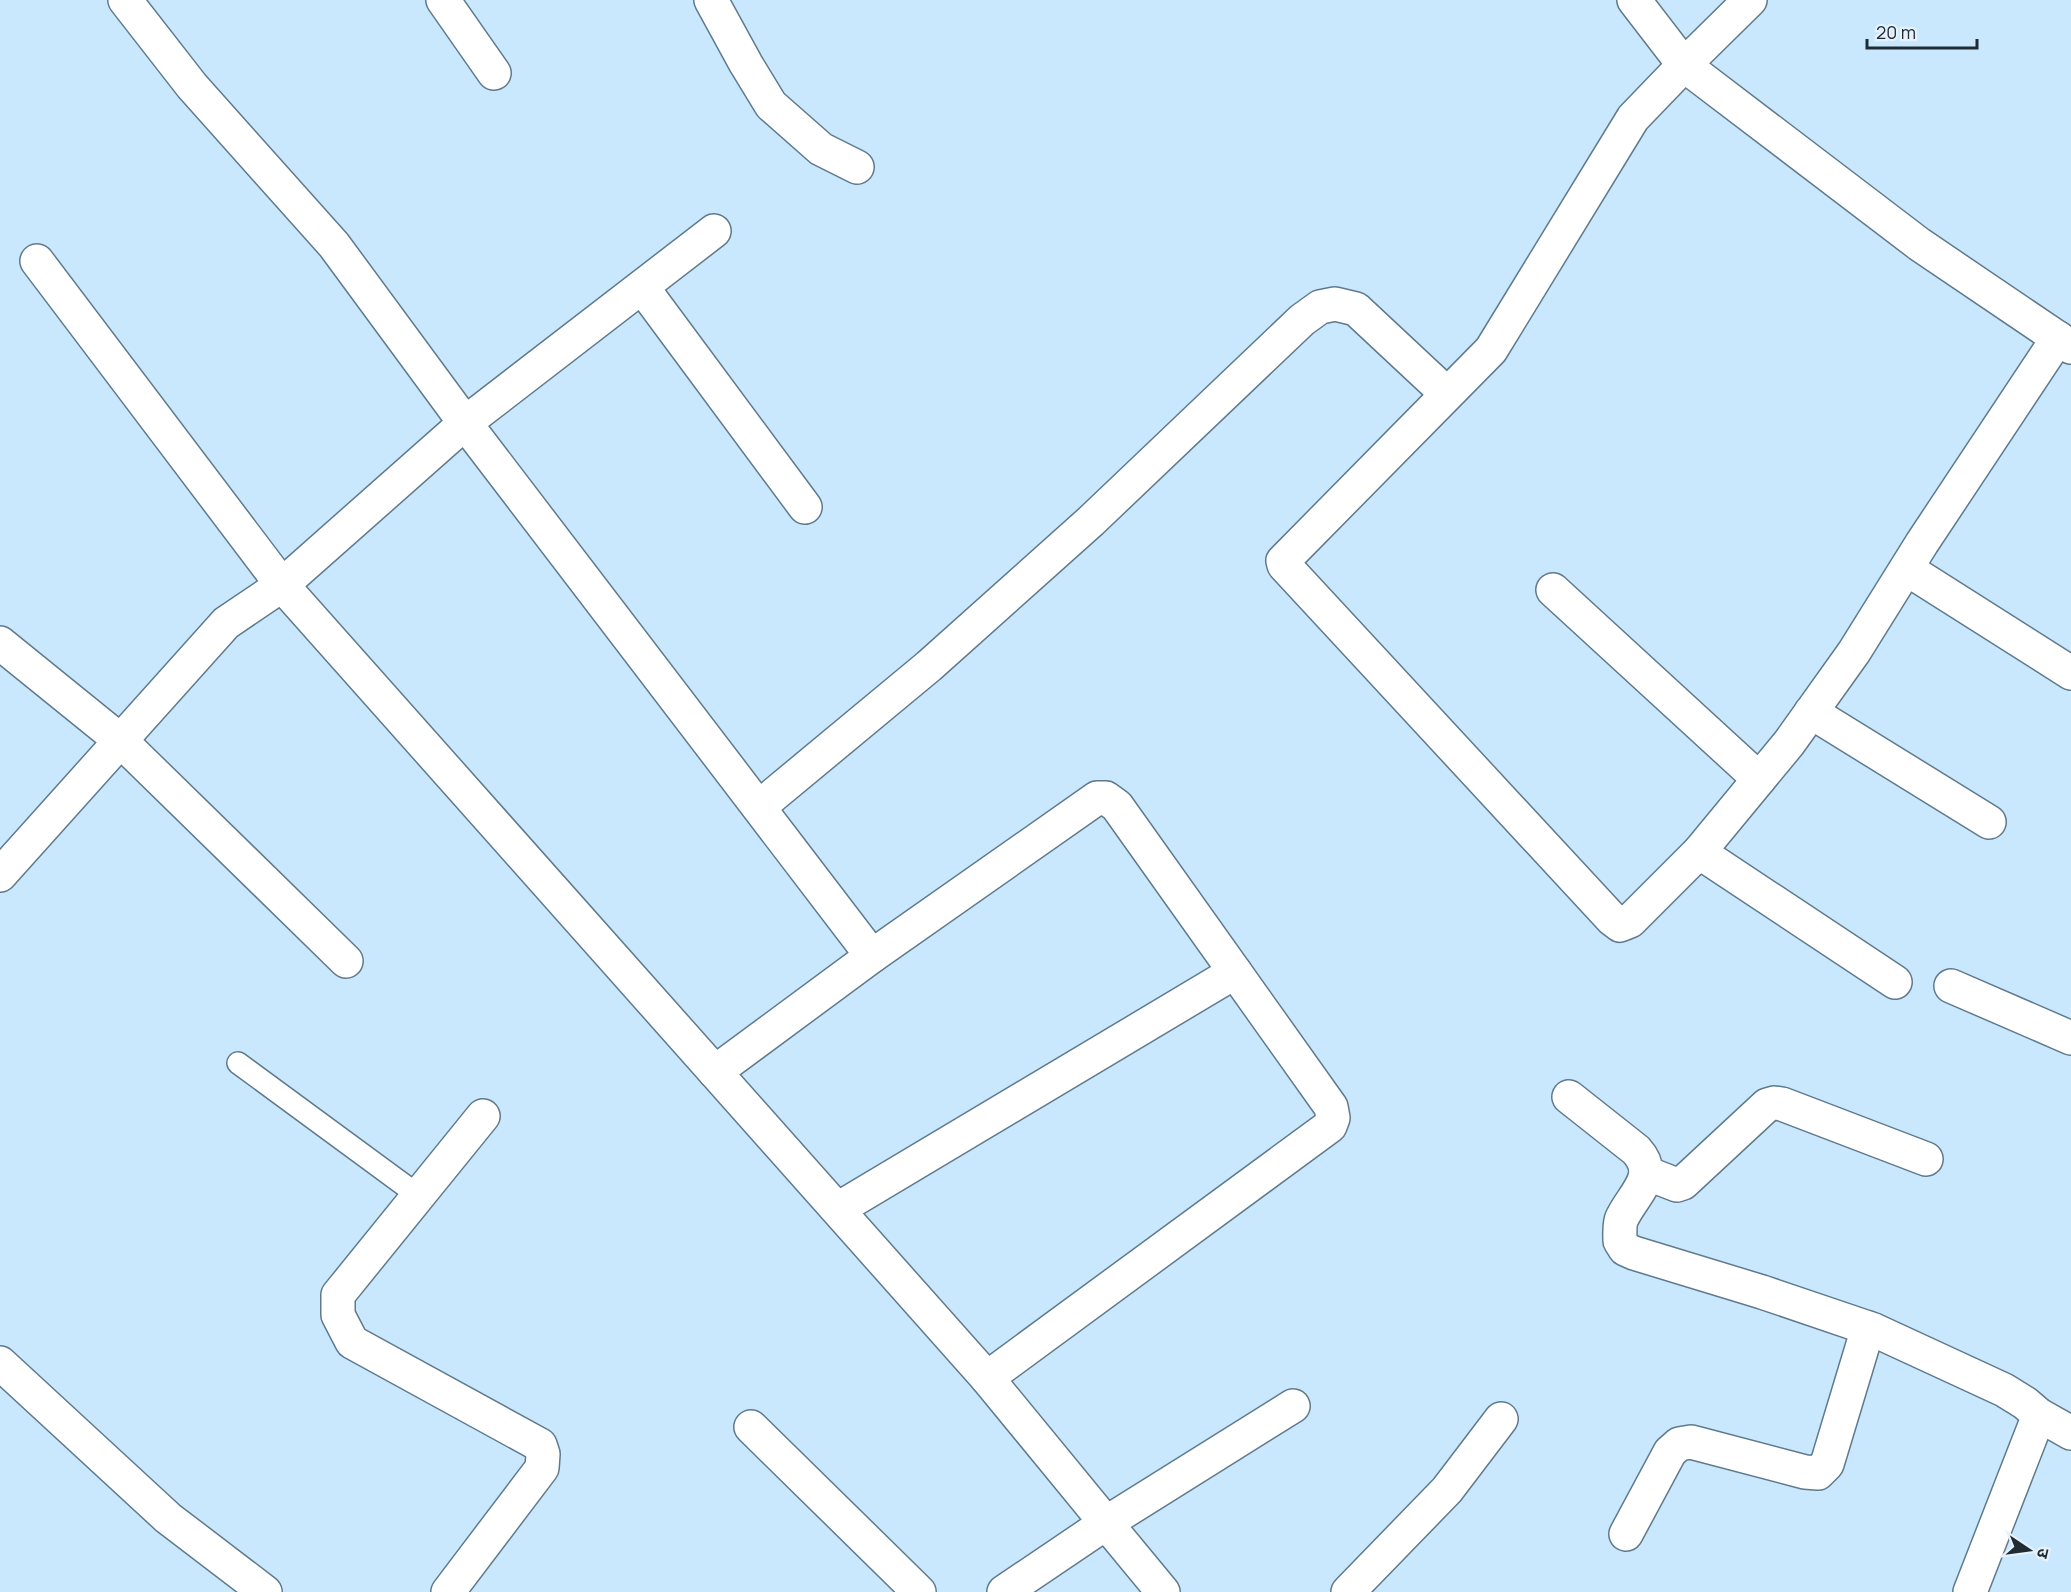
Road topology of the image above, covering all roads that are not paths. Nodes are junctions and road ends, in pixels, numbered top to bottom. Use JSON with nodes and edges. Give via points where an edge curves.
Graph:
{"nodes":[{"id":1,"x":125,"y":0,"type":"edge"},
{"id":2,"x":444,"y":0,"type":"edge"},
{"id":3,"x":711,"y":0,"type":"edge"},
{"id":4,"x":1634,"y":0,"type":"edge"},
{"id":5,"x":1750,"y":0,"type":"edge"},
{"id":6,"x":1684,"y":65,"type":"junction"},
{"id":7,"x":494,"y":73,"type":"dead end"},
{"id":8,"x":857,"y":168,"type":"dead end"},
{"id":9,"x":714,"y":231,"type":"dead end"},
{"id":10,"x":36,"y":261,"type":"dead end"},
{"id":11,"x":642,"y":287,"type":"junction"},
{"id":12,"x":2064,"y":342,"type":"edge"},
{"id":13,"x":1447,"y":394,"type":"junction"},
{"id":14,"x":465,"y":423,"type":"junction"},
{"id":15,"x":805,"y":507,"type":"dead end"},
{"id":16,"x":1907,"y":569,"type":"junction"},
{"id":17,"x":282,"y":585,"type":"junction"},
{"id":18,"x":1553,"y":590,"type":"dead end"},
{"id":19,"x":0,"y":643,"type":"edge"},
{"id":20,"x":2071,"y":673,"type":"edge"},
{"id":21,"x":1811,"y":712,"type":"junction"},
{"id":22,"x":121,"y":741,"type":"junction"},
{"id":23,"x":1759,"y":779,"type":"junction"},
{"id":24,"x":759,"y":807,"type":"junction"},
{"id":25,"x":1989,"y":822,"type":"dead end"},
{"id":26,"x":1699,"y":852,"type":"junction"},
{"id":27,"x":0,"y":875,"type":"edge"},
{"id":28,"x":872,"y":956,"type":"junction"},
{"id":29,"x":346,"y":961,"type":"dead end"},
{"id":30,"x":1235,"y":972,"type":"junction"},
{"id":31,"x":1895,"y":982,"type":"dead end"},
{"id":32,"x":1951,"y":986,"type":"dead end"},
{"id":33,"x":2071,"y":1038,"type":"edge"},
{"id":34,"x":238,"y":1062,"type":"dead end"},
{"id":35,"x":716,"y":1072,"type":"junction"},
{"id":36,"x":1569,"y":1097,"type":"dead end"},
{"id":37,"x":483,"y":1116,"type":"dead end"},
{"id":38,"x":1926,"y":1159,"type":"dead end"},
{"id":39,"x":1646,"y":1173,"type":"junction"},
{"id":40,"x":419,"y":1196,"type":"junction"},
{"id":41,"x":838,"y":1209,"type":"junction"},
{"id":42,"x":1868,"y":1328,"type":"junction"},
{"id":43,"x":0,"y":1364,"type":"edge"},
{"id":44,"x":987,"y":1378,"type":"junction"},
{"id":45,"x":1293,"y":1406,"type":"dead end"},
{"id":46,"x":2039,"y":1415,"type":"junction"},
{"id":47,"x":1501,"y":1419,"type":"dead end"},
{"id":48,"x":751,"y":1427,"type":"dead end"},
{"id":49,"x":2071,"y":1433,"type":"edge"},
{"id":50,"x":1106,"y":1523,"type":"junction"},
{"id":51,"x":1626,"y":1534,"type":"dead end"},
{"id":52,"x":265,"y":1592,"type":"edge"},
{"id":53,"x":448,"y":1592,"type":"edge"},
{"id":54,"x":920,"y":1592,"type":"edge"},
{"id":55,"x":1004,"y":1592,"type":"edge"},
{"id":56,"x":1162,"y":1592,"type":"edge"},
{"id":57,"x":1348,"y":1592,"type":"edge"},
{"id":58,"x":1970,"y":1592,"type":"edge"}],
"edges":[{"from":1,"to":14,"type":"street","via":[[192,86],[334,246]]},
{"from":2,"to":7,"type":"street"},
{"from":3,"to":8,"type":"street","via":[[771,105],[821,148]]},
{"from":4,"to":6,"type":"street"},
{"from":5,"to":6,"type":"street"},
{"from":6,"to":12,"type":"street","via":[[1919,244]]},
{"from":6,"to":13,"type":"street","via":[[1633,118],[1491,350]]},
{"from":9,"to":11,"type":"street"},
{"from":10,"to":17,"type":"street"},
{"from":11,"to":14,"type":"street"},
{"from":11,"to":15,"type":"street"},
{"from":12,"to":16,"type":"street"},
{"from":13,"to":24,"type":"street","via":[[1356,309],[1335,304],[1320,307],[946,651]]},
{"from":13,"to":26,"type":"street","via":[[1285,557],[1284,565],[1620,924],[1630,921]]},
{"from":14,"to":17,"type":"street"},
{"from":14,"to":24,"type":"street"},
{"from":16,"to":20,"type":"street"},
{"from":16,"to":21,"type":"street"},
{"from":17,"to":22,"type":"street","via":[[226,623]]},
{"from":17,"to":35,"type":"street"},
{"from":18,"to":23,"type":"street"},
{"from":19,"to":22,"type":"street"},
{"from":21,"to":23,"type":"street"},
{"from":21,"to":25,"type":"street"},
{"from":22,"to":27,"type":"street"},
{"from":22,"to":29,"type":"street"},
{"from":23,"to":26,"type":"street"},
{"from":24,"to":28,"type":"street"},
{"from":26,"to":31,"type":"street"},
{"from":28,"to":30,"type":"street","via":[[1097,798],[1106,798],[1117,806]]},
{"from":28,"to":35,"type":"street"},
{"from":30,"to":41,"type":"street"},
{"from":30,"to":44,"type":"street","via":[[1331,1107],[1330,1126]]},
{"from":32,"to":33,"type":"street"},
{"from":34,"to":40,"type":"lane"},
{"from":35,"to":41,"type":"street"},
{"from":36,"to":39,"type":"street","via":[[1636,1150],[1644,1160]]},
{"from":37,"to":40,"type":"street"},
{"from":38,"to":39,"type":"street","via":[[1774,1103],[1767,1105],[1683,1183],[1677,1185]]},
{"from":39,"to":42,"type":"street","via":[[1644,1184],[1621,1220],[1620,1241],[1625,1248]]},
{"from":40,"to":53,"type":"street","via":[[338,1295],[338,1315],[352,1342],[540,1444],[543,1454],[542,1468]]},
{"from":41,"to":44,"type":"street"},
{"from":42,"to":46,"type":"street","via":[[1980,1378]]},
{"from":42,"to":51,"type":"street","via":[[1827,1464],[1818,1473],[1692,1442],[1679,1444],[1670,1452]]},
{"from":43,"to":52,"type":"street","via":[[168,1518]]},
{"from":44,"to":50,"type":"street"},
{"from":45,"to":50,"type":"street"},
{"from":46,"to":49,"type":"street"},
{"from":46,"to":58,"type":"street"},
{"from":47,"to":57,"type":"street","via":[[1447,1490]]},
{"from":48,"to":54,"type":"street"},
{"from":50,"to":55,"type":"street"},
{"from":50,"to":56,"type":"street"}]}
